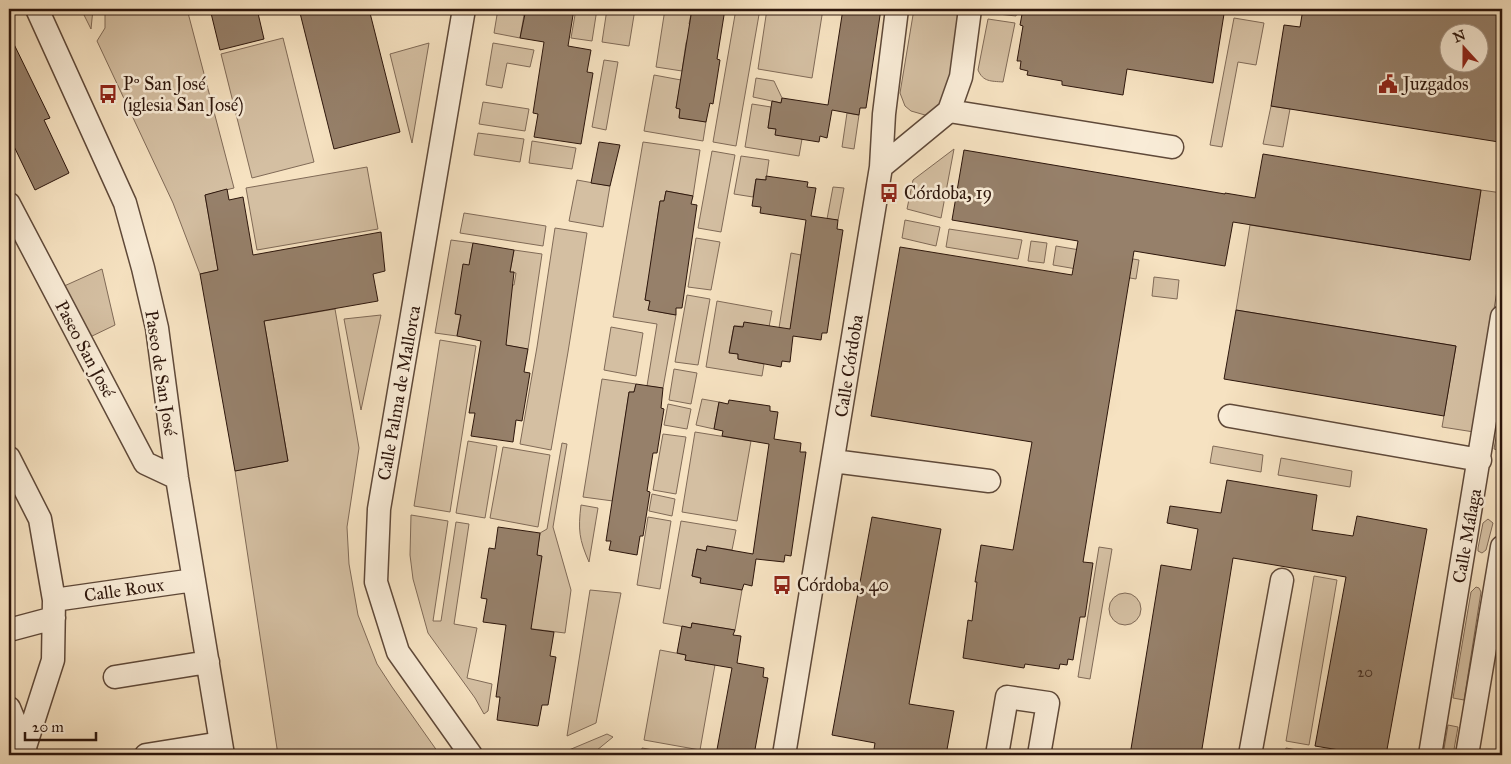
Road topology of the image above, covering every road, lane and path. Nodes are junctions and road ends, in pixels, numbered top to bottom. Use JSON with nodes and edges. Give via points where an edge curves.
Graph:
{"nodes":[{"id":1,"x":37,"y":9,"type":"edge"},
{"id":2,"x":464,"y":9,"type":"edge"},
{"id":3,"x":897,"y":9,"type":"edge"},
{"id":4,"x":970,"y":9,"type":"edge"},
{"id":5,"x":949,"y":111,"type":"junction"},
{"id":6,"x":1172,"y":147,"type":"dead end"},
{"id":7,"x":881,"y":168,"type":"junction"},
{"id":8,"x":9,"y":204,"type":"edge"},
{"id":9,"x":1502,"y":317,"type":"edge"},
{"id":10,"x":1230,"y":416,"type":"dead end"},
{"id":11,"x":9,"y":458,"type":"edge"},
{"id":12,"x":1480,"y":460,"type":"junction"},
{"id":13,"x":833,"y":461,"type":"junction"},
{"id":14,"x":177,"y":478,"type":"junction"},
{"id":15,"x":989,"y":481,"type":"dead end"},
{"id":16,"x":1502,"y":547,"type":"edge"},
{"id":17,"x":194,"y":580,"type":"junction"},
{"id":18,"x":1282,"y":580,"type":"dead end"},
{"id":19,"x":54,"y":609,"type":"junction"},
{"id":20,"x":9,"y":630,"type":"edge"},
{"id":21,"x":208,"y":662,"type":"junction"},
{"id":22,"x":115,"y":677,"type":"dead end"},
{"id":23,"x":9,"y":708,"type":"edge"},
{"id":24,"x":222,"y":749,"type":"edge"},
{"id":25,"x":25,"y":751,"type":"edge"},
{"id":26,"x":146,"y":755,"type":"edge"},
{"id":27,"x":471,"y":755,"type":"edge"},
{"id":28,"x":784,"y":755,"type":"edge"},
{"id":29,"x":997,"y":755,"type":"edge"},
{"id":30,"x":1039,"y":755,"type":"edge"},
{"id":31,"x":1250,"y":755,"type":"edge"},
{"id":32,"x":1430,"y":755,"type":"edge"},
{"id":33,"x":1467,"y":755,"type":"edge"}],
"edges":[{"from":1,"to":14,"type":"street","name":"Paseo de San José","via":[[125,203],[157,328]]},
{"from":2,"to":27,"type":"street","name":"Calle Palma de Mallorca","via":[[379,509],[376,582],[398,652]]},
{"from":3,"to":7,"type":"street","name":"Calle Córdoba"},
{"from":4,"to":5,"type":"street","via":[[960,77]]},
{"from":5,"to":6,"type":"street"},
{"from":5,"to":7,"type":"street"},
{"from":7,"to":13,"type":"street","name":"Calle Córdoba"},
{"from":8,"to":14,"type":"street","name":"Paseo San José","via":[[145,463]]},
{"from":9,"to":12,"type":"street","name":"Calle Málaga"},
{"from":10,"to":12,"type":"street"},
{"from":11,"to":19,"type":"street","via":[[40,520]]},
{"from":12,"to":32,"type":"street","name":"Calle Málaga"},
{"from":13,"to":15,"type":"street"},
{"from":13,"to":28,"type":"street","name":"Calle Córdoba"},
{"from":14,"to":17,"type":"street","name":"Paseo de San José"},
{"from":16,"to":33,"type":"street","name":"Calle Málaga"},
{"from":17,"to":19,"type":"street","name":"Calle Roux"},
{"from":17,"to":21,"type":"street","name":"Paseo de San José"},
{"from":18,"to":31,"type":"street"},
{"from":19,"to":20,"type":"street","name":"Calle Roux"},
{"from":19,"to":25,"type":"street","via":[[53,660]]},
{"from":21,"to":22,"type":"street"},
{"from":21,"to":24,"type":"street","name":"Paseo de San José"},
{"from":23,"to":25,"type":"street"},
{"from":24,"to":26,"type":"street"},
{"from":29,"to":30,"type":"street","via":[[1007,697],[1048,703]]}]}
